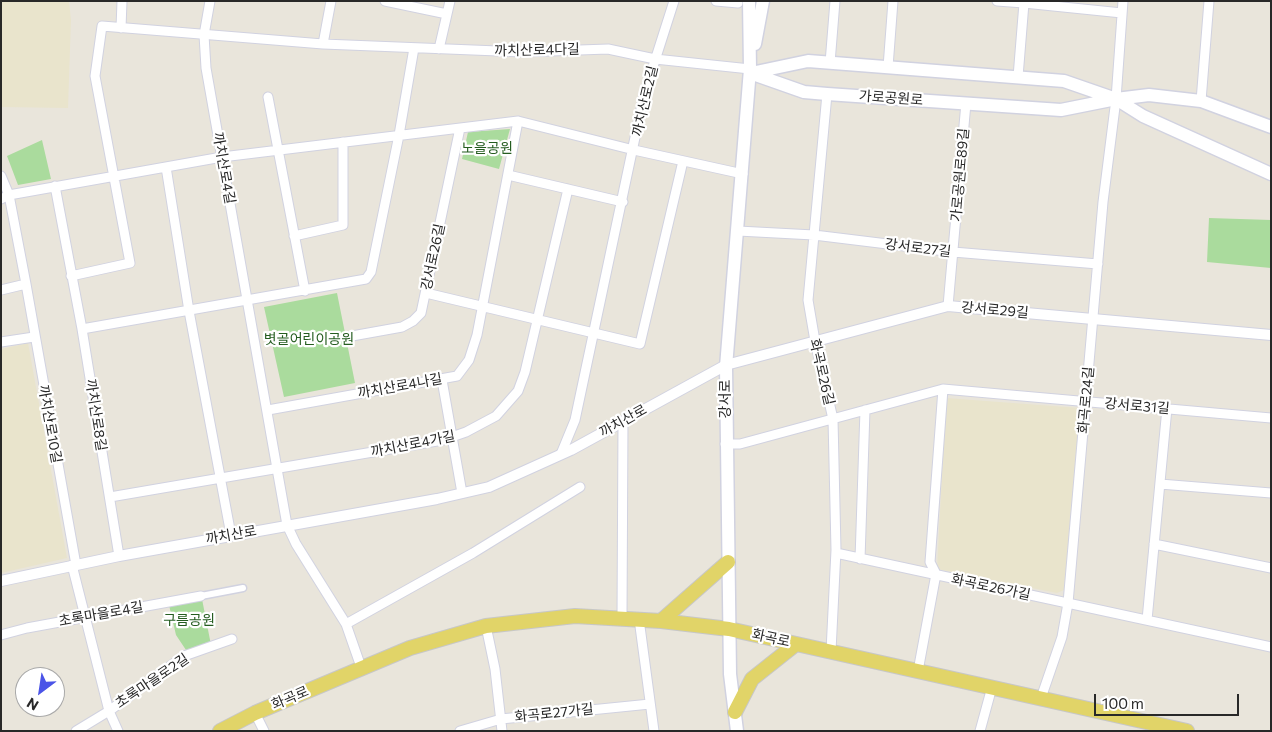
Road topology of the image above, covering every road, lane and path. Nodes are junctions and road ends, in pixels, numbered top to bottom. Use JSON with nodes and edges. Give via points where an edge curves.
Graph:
{"nodes":[{"id":1,"x":122,"y":1,"type":"edge"},
{"id":2,"x":210,"y":1,"type":"edge"},
{"id":3,"x":331,"y":1,"type":"edge"},
{"id":4,"x":386,"y":1,"type":"edge"},
{"id":5,"x":450,"y":1,"type":"edge"},
{"id":6,"x":674,"y":1,"type":"edge"},
{"id":7,"x":716,"y":1,"type":"edge"},
{"id":8,"x":763,"y":1,"type":"edge"},
{"id":9,"x":836,"y":1,"type":"edge"},
{"id":10,"x":893,"y":1,"type":"edge"},
{"id":11,"x":998,"y":1,"type":"edge"},
{"id":12,"x":1124,"y":1,"type":"edge"},
{"id":13,"x":1209,"y":1,"type":"edge"},
{"id":14,"x":743,"y":2,"type":"edge"},
{"id":15,"x":1024,"y":2,"type":"edge"},
{"id":16,"x":1071,"y":4,"type":"edge"},
{"id":17,"x":1122,"y":13,"type":"junction"},
{"id":18,"x":447,"y":14,"type":"junction"},
{"id":19,"x":121,"y":28,"type":"junction"},
{"id":20,"x":204,"y":35,"type":"junction"},
{"id":21,"x":323,"y":44,"type":"junction"},
{"id":22,"x":414,"y":48,"type":"junction"},
{"id":23,"x":439,"y":49,"type":"junction"},
{"id":24,"x":655,"y":59,"type":"junction"},
{"id":25,"x":830,"y":63,"type":"junction"},
{"id":26,"x":888,"y":67,"type":"junction"},
{"id":27,"x":750,"y":71,"type":"junction"},
{"id":28,"x":1018,"y":77,"type":"junction"},
{"id":29,"x":826,"y":94,"type":"junction"},
{"id":30,"x":268,"y":97,"type":"dead end"},
{"id":31,"x":1116,"y":99,"type":"junction"},
{"id":32,"x":1201,"y":101,"type":"junction"},
{"id":33,"x":966,"y":103,"type":"junction"},
{"id":34,"x":518,"y":121,"type":"junction"},
{"id":35,"x":1271,"y":127,"type":"edge"},
{"id":36,"x":460,"y":128,"type":"junction"},
{"id":37,"x":399,"y":135,"type":"junction"},
{"id":38,"x":343,"y":142,"type":"junction"},
{"id":39,"x":278,"y":150,"type":"junction"},
{"id":40,"x":634,"y":150,"type":"junction"},
{"id":41,"x":222,"y":157,"type":"junction"},
{"id":42,"x":683,"y":161,"type":"junction"},
{"id":43,"x":166,"y":167,"type":"junction"},
{"id":44,"x":743,"y":174,"type":"junction"},
{"id":45,"x":1271,"y":174,"type":"edge"},
{"id":46,"x":508,"y":175,"type":"junction"},
{"id":47,"x":1,"y":176,"type":"edge"},
{"id":48,"x":114,"y":176,"type":"junction"},
{"id":49,"x":56,"y":186,"type":"junction"},
{"id":50,"x":568,"y":189,"type":"junction"},
{"id":51,"x":5,"y":197,"type":"edge"},
{"id":52,"x":623,"y":202,"type":"junction"},
{"id":53,"x":738,"y":231,"type":"junction"},
{"id":54,"x":814,"y":235,"type":"junction"},
{"id":55,"x":294,"y":236,"type":"junction"},
{"id":56,"x":953,"y":252,"type":"junction"},
{"id":57,"x":1098,"y":264,"type":"junction"},
{"id":58,"x":71,"y":276,"type":"junction"},
{"id":59,"x":26,"y":284,"type":"junction"},
{"id":60,"x":1,"y":290,"type":"edge"},
{"id":61,"x":305,"y":291,"type":"junction"},
{"id":62,"x":426,"y":293,"type":"junction"},
{"id":63,"x":247,"y":301,"type":"junction"},
{"id":64,"x":483,"y":306,"type":"junction"},
{"id":65,"x":948,"y":306,"type":"junction"},
{"id":66,"x":189,"y":311,"type":"junction"},
{"id":67,"x":536,"y":318,"type":"junction"},
{"id":68,"x":1093,"y":319,"type":"junction"},
{"id":69,"x":82,"y":329,"type":"junction"},
{"id":70,"x":594,"y":333,"type":"junction"},
{"id":71,"x":1271,"y":335,"type":"edge"},
{"id":72,"x":352,"y":336,"type":"dead end"},
{"id":73,"x":34,"y":337,"type":"junction"},
{"id":74,"x":815,"y":341,"type":"junction"},
{"id":75,"x":1,"y":342,"type":"edge"},
{"id":76,"x":726,"y":365,"type":"junction"},
{"id":77,"x":442,"y":380,"type":"junction"},
{"id":78,"x":943,"y":389,"type":"junction"},
{"id":79,"x":1086,"y":401,"type":"junction"},
{"id":80,"x":1167,"y":408,"type":"junction"},
{"id":81,"x":268,"y":410,"type":"junction"},
{"id":82,"x":864,"y":410,"type":"junction"},
{"id":83,"x":1271,"y":418,"type":"edge"},
{"id":84,"x":833,"y":419,"type":"junction"},
{"id":85,"x":623,"y":422,"type":"junction"},
{"id":86,"x":453,"y":437,"type":"junction"},
{"id":87,"x":725,"y":444,"type":"junction"},
{"id":88,"x":561,"y":454,"type":"junction"},
{"id":89,"x":278,"y":468,"type":"junction"},
{"id":90,"x":220,"y":478,"type":"junction"},
{"id":91,"x":1160,"y":484,"type":"junction"},
{"id":92,"x":580,"y":487,"type":"dead end"},
{"id":93,"x":462,"y":493,"type":"junction"},
{"id":94,"x":1271,"y":493,"type":"edge"},
{"id":95,"x":110,"y":497,"type":"junction"},
{"id":96,"x":287,"y":526,"type":"junction"},
{"id":97,"x":231,"y":534,"type":"junction"},
{"id":98,"x":1154,"y":544,"type":"junction"},
{"id":99,"x":836,"y":553,"type":"junction"},
{"id":100,"x":119,"y":556,"type":"junction"},
{"id":101,"x":860,"y":559,"type":"junction"},
{"id":102,"x":728,"y":562,"type":"junction"},
{"id":103,"x":74,"y":565,"type":"junction"},
{"id":104,"x":1271,"y":568,"type":"edge"},
{"id":105,"x":936,"y":574,"type":"junction"},
{"id":106,"x":1,"y":581,"type":"edge"},
{"id":107,"x":243,"y":588,"type":"dead end"},
{"id":108,"x":201,"y":596,"type":"joint"},
{"id":109,"x":1068,"y":603,"type":"junction"},
{"id":110,"x":84,"y":617,"type":"junction"},
{"id":111,"x":622,"y":618,"type":"junction"},
{"id":112,"x":639,"y":619,"type":"junction"},
{"id":113,"x":1147,"y":620,"type":"junction"},
{"id":114,"x":661,"y":621,"type":"junction"},
{"id":115,"x":346,"y":624,"type":"junction"},
{"id":116,"x":486,"y":626,"type":"junction"},
{"id":117,"x":729,"y":630,"type":"junction"},
{"id":118,"x":1,"y":635,"type":"edge"},
{"id":119,"x":232,"y":639,"type":"dead end"},
{"id":120,"x":796,"y":644,"type":"junction"},
{"id":121,"x":1271,"y":647,"type":"edge"},
{"id":122,"x":831,"y":652,"type":"junction"},
{"id":123,"x":361,"y":667,"type":"junction"},
{"id":124,"x":918,"y":671,"type":"junction"},
{"id":125,"x":992,"y":687,"type":"junction"},
{"id":126,"x":1041,"y":698,"type":"junction"},
{"id":127,"x":650,"y":704,"type":"junction"},
{"id":128,"x":108,"y":711,"type":"junction"},
{"id":129,"x":735,"y":712,"type":"junction"},
{"id":130,"x":255,"y":713,"type":"junction"},
{"id":131,"x":501,"y":719,"type":"junction"},
{"id":132,"x":76,"y":731,"type":"edge"},
{"id":133,"x":118,"y":731,"type":"edge"},
{"id":134,"x":220,"y":731,"type":"edge"},
{"id":135,"x":264,"y":731,"type":"edge"},
{"id":136,"x":460,"y":731,"type":"edge"},
{"id":137,"x":502,"y":731,"type":"edge"},
{"id":138,"x":654,"y":731,"type":"edge"},
{"id":139,"x":737,"y":731,"type":"edge"},
{"id":140,"x":980,"y":731,"type":"edge"},
{"id":141,"x":1187,"y":731,"type":"edge"}],
"edges":[{"from":1,"to":19,"type":"street"},
{"from":2,"to":20,"type":"street","name":"까치산로4길"},
{"from":3,"to":21,"type":"street"},
{"from":4,"to":18,"type":"street"},
{"from":5,"to":18,"type":"street"},
{"from":6,"to":24,"type":"street","name":"까치산로2길"},
{"from":7,"to":14,"type":"street"},
{"from":8,"to":27,"type":"main road","name":"강서로"},
{"from":9,"to":25,"type":"street"},
{"from":10,"to":26,"type":"street"},
{"from":11,"to":15,"type":"street"},
{"from":12,"to":17,"type":"street","name":"화곡로24길"},
{"from":13,"to":32,"type":"street"},
{"from":14,"to":27,"type":"main road","name":"강서로"},
{"from":15,"to":16,"type":"street"},
{"from":15,"to":28,"type":"street"},
{"from":16,"to":17,"type":"street"},
{"from":17,"to":31,"type":"street","name":"화곡로24길"},
{"from":18,"to":23,"type":"street"},
{"from":19,"to":20,"type":"street"},
{"from":19,"to":48,"type":"street","via":[[102,26],[95,76]]},
{"from":20,"to":21,"type":"street","name":"까치산로4다길"},
{"from":20,"to":41,"type":"street","name":"까치산로4길","via":[[206,68]]},
{"from":21,"to":22,"type":"street","name":"까치산로4다길"},
{"from":22,"to":23,"type":"street","name":"까치산로4다길"},
{"from":22,"to":37,"type":"street"},
{"from":23,"to":24,"type":"street","name":"까치산로4다길","via":[[524,52],[608,49]]},
{"from":24,"to":27,"type":"street","name":"까치산로4다길"},
{"from":24,"to":40,"type":"street","name":"까치산로2길","via":[[644,95]]},
{"from":25,"to":26,"type":"main road","name":"가로공원로"},
{"from":25,"to":27,"type":"main road","name":"가로공원로","via":[[808,61]]},
{"from":26,"to":28,"type":"main road","name":"가로공원로"},
{"from":27,"to":29,"type":"main road","name":"가로공원로","via":[[804,92]]},
{"from":27,"to":44,"type":"main road","name":"강서로"},
{"from":28,"to":31,"type":"main road","name":"가로공원로","via":[[1064,81]]},
{"from":29,"to":33,"type":"main road","name":"가로공원로"},
{"from":29,"to":54,"type":"street","name":"화곡로26길"},
{"from":30,"to":39,"type":"street"},
{"from":31,"to":32,"type":"main road","name":"가로공원로","via":[[1149,95]]},
{"from":31,"to":33,"type":"main road","name":"가로공원로","via":[[1061,110]]},
{"from":31,"to":45,"type":"main road","name":"가로공원로","via":[[1143,116]]},
{"from":31,"to":57,"type":"street","name":"화곡로24길"},
{"from":32,"to":35,"type":"main road","name":"가로공원로"},
{"from":33,"to":56,"type":"street","name":"가로공원로89길"},
{"from":34,"to":36,"type":"street"},
{"from":34,"to":40,"type":"street"},
{"from":34,"to":46,"type":"street","name":"까치산로4나길"},
{"from":36,"to":37,"type":"street"},
{"from":36,"to":62,"type":"street","name":"강서로26길"},
{"from":37,"to":38,"type":"street"},
{"from":37,"to":61,"type":"street","via":[[371,272],[366,279]]},
{"from":38,"to":39,"type":"street"},
{"from":38,"to":55,"type":"street","via":[[343,225]]},
{"from":39,"to":41,"type":"street"},
{"from":39,"to":55,"type":"street"},
{"from":40,"to":42,"type":"street"},
{"from":40,"to":52,"type":"street","name":"까치산로2길"},
{"from":41,"to":43,"type":"street"},
{"from":41,"to":63,"type":"street","name":"까치산로4길"},
{"from":42,"to":44,"type":"street"},
{"from":42,"to":70,"type":"street","via":[[640,344]]},
{"from":43,"to":48,"type":"street"},
{"from":43,"to":66,"type":"street"},
{"from":44,"to":53,"type":"main road","name":"강서로"},
{"from":46,"to":50,"type":"street"},
{"from":46,"to":64,"type":"street","name":"까치산로4나길"},
{"from":47,"to":51,"type":"street","name":"까치산로10길"},
{"from":48,"to":49,"type":"street"},
{"from":48,"to":58,"type":"street","via":[[130,263]]},
{"from":49,"to":51,"type":"street"},
{"from":49,"to":58,"type":"street","name":"까치산로8길"},
{"from":50,"to":52,"type":"street"},
{"from":50,"to":67,"type":"street","name":"까치산로4가길"},
{"from":51,"to":59,"type":"street","name":"까치산로10길"},
{"from":52,"to":70,"type":"street","name":"까치산로2길"},
{"from":53,"to":54,"type":"street","name":"강서로27길"},
{"from":53,"to":76,"type":"main road","name":"강서로"},
{"from":54,"to":56,"type":"street","name":"강서로27길"},
{"from":54,"to":74,"type":"street","name":"화곡로26길","via":[[808,300]]},
{"from":55,"to":61,"type":"street"},
{"from":56,"to":57,"type":"street","name":"강서로27길"},
{"from":56,"to":65,"type":"street","name":"가로공원로89길"},
{"from":57,"to":68,"type":"street","name":"화곡로24길"},
{"from":58,"to":69,"type":"street","name":"까치산로8길"},
{"from":59,"to":60,"type":"street"},
{"from":59,"to":73,"type":"street","name":"까치산로10길"},
{"from":61,"to":63,"type":"street"},
{"from":62,"to":64,"type":"street"},
{"from":62,"to":72,"type":"street","name":"강서로26길","via":[[421,313],[414,321],[402,327]]},
{"from":63,"to":66,"type":"street"},
{"from":63,"to":81,"type":"street","name":"까치산로4길"},
{"from":64,"to":67,"type":"street"},
{"from":64,"to":77,"type":"street","name":"까치산로4나길","via":[[470,360],[457,376]]},
{"from":65,"to":68,"type":"street","name":"강서로29길"},
{"from":65,"to":74,"type":"street","name":"강서로29길"},
{"from":66,"to":69,"type":"street"},
{"from":66,"to":90,"type":"street"},
{"from":67,"to":70,"type":"street"},
{"from":67,"to":86,"type":"street","name":"까치산로4가길","via":[[518,391],[496,416]]},
{"from":68,"to":71,"type":"street","name":"강서로29길"},
{"from":68,"to":79,"type":"street","name":"화곡로24길"},
{"from":69,"to":95,"type":"street","name":"까치산로8길"},
{"from":70,"to":88,"type":"street","name":"까치산로2길","via":[[575,420]]},
{"from":73,"to":75,"type":"street"},
{"from":73,"to":103,"type":"street","name":"까치산로10길"},
{"from":74,"to":76,"type":"street","name":"강서로29길"},
{"from":74,"to":84,"type":"street","name":"화곡로26길"},
{"from":76,"to":85,"type":"street","name":"까치산로"},
{"from":76,"to":87,"type":"main road","name":"강서로"},
{"from":77,"to":81,"type":"street","name":"까치산로4나길"},
{"from":77,"to":86,"type":"street"},
{"from":78,"to":79,"type":"street","name":"강서로31길"},
{"from":78,"to":82,"type":"street","name":"강서로31길"},
{"from":78,"to":105,"type":"street","via":[[930,562]]},
{"from":79,"to":80,"type":"street","name":"강서로31길"},
{"from":79,"to":109,"type":"street","name":"화곡로24길"},
{"from":80,"to":83,"type":"street","name":"강서로31길"},
{"from":80,"to":91,"type":"street"},
{"from":81,"to":89,"type":"street","name":"까치산로4길"},
{"from":82,"to":84,"type":"street","name":"강서로31길"},
{"from":82,"to":101,"type":"street"},
{"from":84,"to":87,"type":"street","name":"강서로31길","via":[[740,444]]},
{"from":84,"to":99,"type":"street","name":"화곡로26길"},
{"from":85,"to":88,"type":"street","name":"까치산로"},
{"from":85,"to":111,"type":"street"},
{"from":86,"to":89,"type":"street","name":"까치산로4가길"},
{"from":86,"to":93,"type":"street"},
{"from":87,"to":102,"type":"main road","name":"강서로"},
{"from":88,"to":93,"type":"street","name":"까치산로","via":[[489,487]]},
{"from":89,"to":90,"type":"street"},
{"from":89,"to":96,"type":"street","name":"까치산로4길"},
{"from":90,"to":95,"type":"street"},
{"from":90,"to":97,"type":"street"},
{"from":91,"to":94,"type":"street"},
{"from":91,"to":98,"type":"street"},
{"from":92,"to":115,"type":"street"},
{"from":93,"to":96,"type":"street","name":"까치산로"},
{"from":95,"to":100,"type":"street","name":"까치산로8길"},
{"from":96,"to":97,"type":"street","name":"까치산로"},
{"from":96,"to":115,"type":"street"},
{"from":97,"to":100,"type":"street","name":"까치산로"},
{"from":98,"to":104,"type":"street"},
{"from":98,"to":113,"type":"street"},
{"from":99,"to":101,"type":"street","name":"화곡로26가길"},
{"from":99,"to":122,"type":"street","name":"화곡로26길"},
{"from":100,"to":103,"type":"street","name":"까치산로"},
{"from":101,"to":105,"type":"street","name":"화곡로26가길"},
{"from":102,"to":114,"type":"main road"},
{"from":102,"to":117,"type":"main road","name":"강서로"},
{"from":103,"to":106,"type":"street","name":"까치산로"},
{"from":103,"to":110,"type":"street","name":"까치산로10길"},
{"from":105,"to":109,"type":"street","name":"화곡로26가길"},
{"from":105,"to":124,"type":"street"},
{"from":107,"to":108,"type":"street"},
{"from":108,"to":110,"type":"street","name":"초록마을로4길"},
{"from":109,"to":113,"type":"street","name":"화곡로26가길"},
{"from":109,"to":126,"type":"street","name":"화곡로24길","via":[[1062,637]]},
{"from":110,"to":118,"type":"street","name":"초록마을로4길"},
{"from":110,"to":128,"type":"street","name":"까치산로10길"},
{"from":111,"to":112,"type":"main road","name":"화곡로"},
{"from":111,"to":116,"type":"main road","name":"화곡로","via":[[575,616]]},
{"from":112,"to":114,"type":"main road","name":"화곡로"},
{"from":112,"to":127,"type":"street"},
{"from":113,"to":121,"type":"street","name":"화곡로26가길"},
{"from":114,"to":117,"type":"main road","name":"화곡로"},
{"from":115,"to":123,"type":"street"},
{"from":116,"to":123,"type":"main road","name":"화곡로","via":[[410,648]]},
{"from":116,"to":131,"type":"street"},
{"from":117,"to":120,"type":"main road","name":"화곡로"},
{"from":117,"to":129,"type":"main road","name":"강서로"},
{"from":119,"to":128,"type":"street","name":"초록마을로2길","via":[[184,656]]},
{"from":120,"to":122,"type":"main road","name":"화곡로"},
{"from":120,"to":129,"type":"main road","via":[[752,679]]},
{"from":122,"to":124,"type":"main road","name":"화곡로"},
{"from":123,"to":130,"type":"main road","name":"화곡로"},
{"from":124,"to":125,"type":"main road","name":"화곡로"},
{"from":125,"to":126,"type":"main road","name":"화곡로"},
{"from":125,"to":140,"type":"street"},
{"from":126,"to":141,"type":"main road","name":"화곡로"},
{"from":127,"to":131,"type":"street","name":"화곡로27가길"},
{"from":127,"to":138,"type":"street"},
{"from":128,"to":132,"type":"street","name":"초록마을로2길"},
{"from":128,"to":133,"type":"street","name":"까치산로10길"},
{"from":129,"to":139,"type":"main road","name":"강서로"},
{"from":130,"to":134,"type":"main road","name":"화곡로"},
{"from":130,"to":135,"type":"street"},
{"from":131,"to":136,"type":"street","name":"화곡로27가길"},
{"from":131,"to":137,"type":"street"}]}
